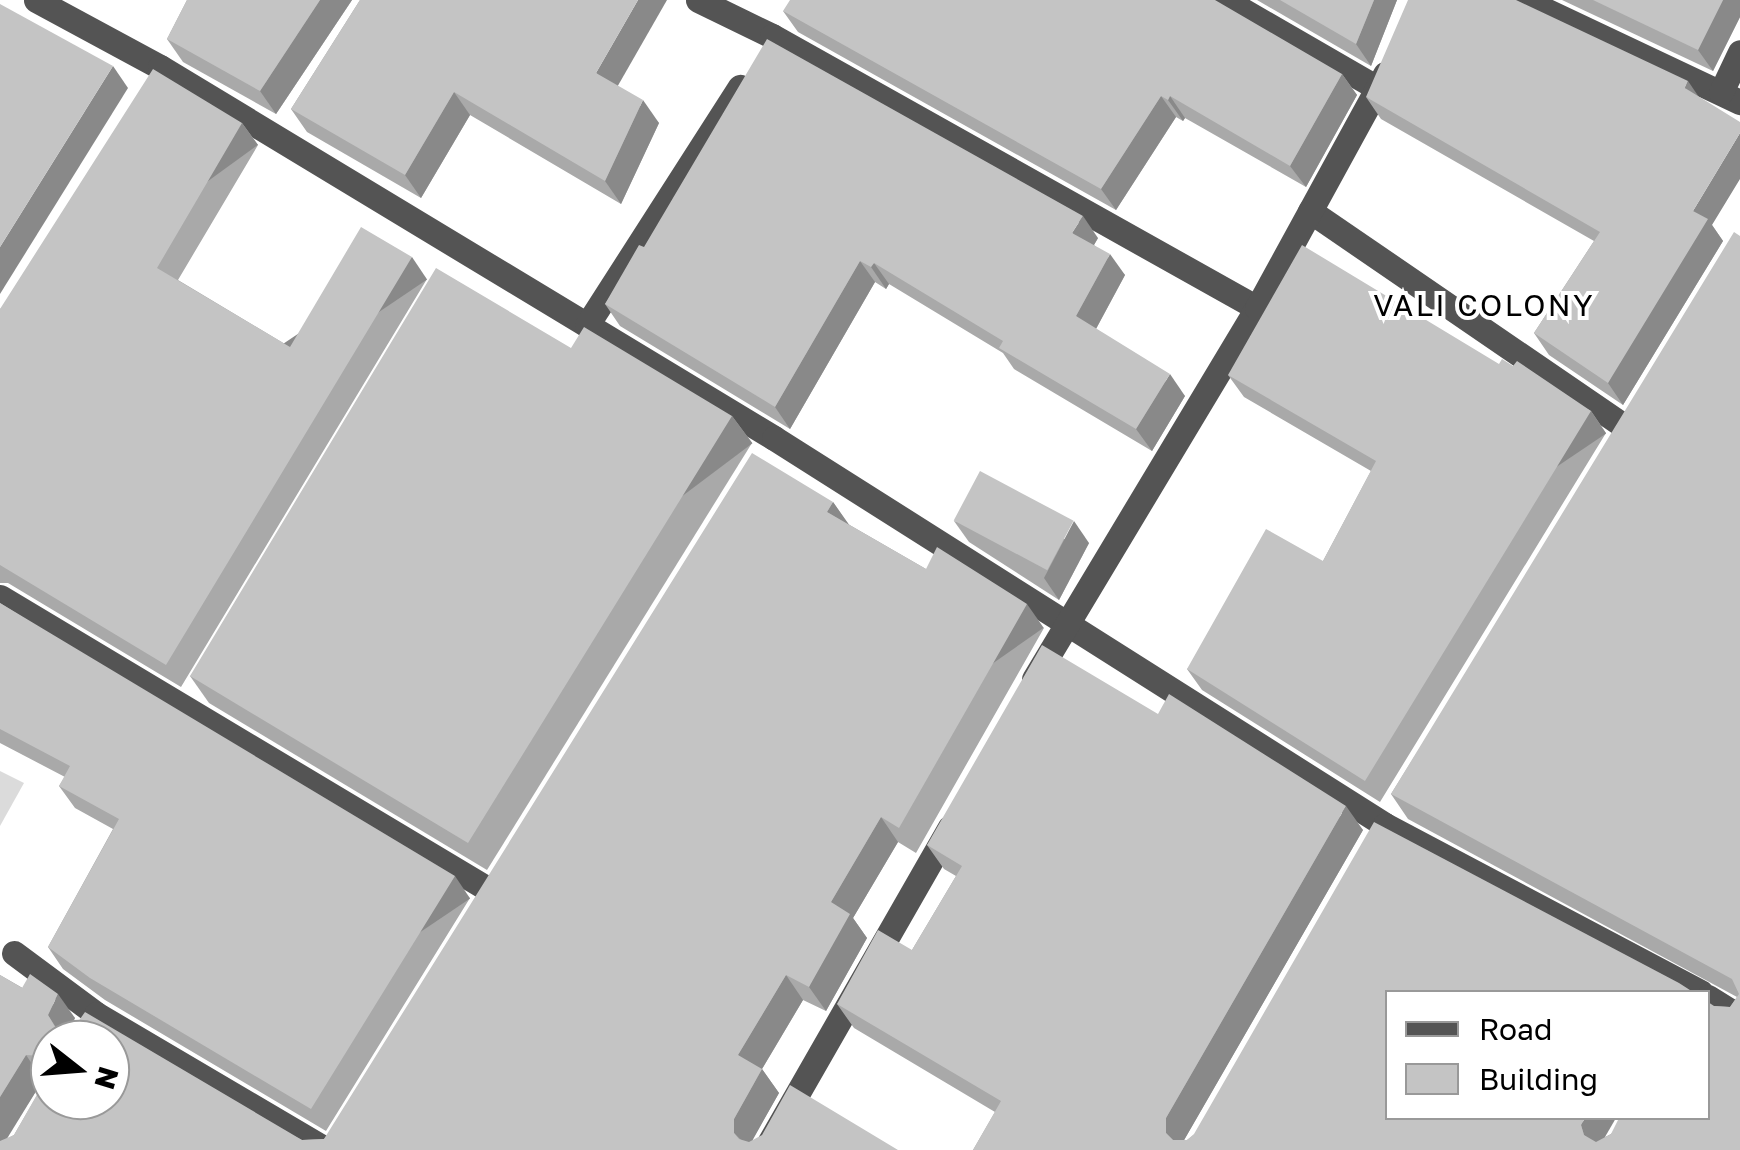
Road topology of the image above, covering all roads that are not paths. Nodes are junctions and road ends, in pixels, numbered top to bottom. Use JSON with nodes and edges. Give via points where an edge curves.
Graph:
{"nodes":[{"id":1,"x":36,"y":0,"type":"edge"},
{"id":2,"x":698,"y":0,"type":"edge"},
{"id":3,"x":1225,"y":0,"type":"edge"},
{"id":4,"x":1524,"y":0,"type":"edge"},
{"id":5,"x":762,"y":52,"type":"junction"},
{"id":6,"x":1740,"y":52,"type":"edge"},
{"id":7,"x":1394,"y":53,"type":"edge"},
{"id":8,"x":1379,"y":89,"type":"junction"},
{"id":9,"x":1730,"y":97,"type":"edge"},
{"id":10,"x":1310,"y":211,"type":"junction"},
{"id":11,"x":1257,"y":308,"type":"junction"},
{"id":12,"x":588,"y":325,"type":"junction"},
{"id":13,"x":1626,"y":427,"type":"edge"},
{"id":14,"x":0,"y":597,"type":"edge"},
{"id":15,"x":1067,"y":622,"type":"junction"},
{"id":16,"x":1018,"y":707,"type":"edge"},
{"id":17,"x":960,"y":810,"type":"edge"},
{"id":18,"x":491,"y":891,"type":"edge"},
{"id":19,"x":14,"y":953,"type":"dead end"},
{"id":20,"x":1696,"y":990,"type":"edge"},
{"id":21,"x":1710,"y":998,"type":"edge"},
{"id":22,"x":96,"y":1014,"type":"junction"},
{"id":23,"x":1740,"y":1018,"type":"edge"},
{"id":24,"x":92,"y":1020,"type":"edge"},
{"id":25,"x":334,"y":1145,"type":"edge"},
{"id":26,"x":764,"y":1150,"type":"edge"}],
"edges":[{"from":1,"to":12,"type":"street","via":[[155,75],[287,134],[457,262]]},
{"from":2,"to":5,"type":"street"},
{"from":3,"to":8,"type":"street"},
{"from":4,"to":9,"type":"street"},
{"from":5,"to":11,"type":"street"},
{"from":5,"to":12,"type":"street"},
{"from":6,"to":9,"type":"street"},
{"from":7,"to":8,"type":"street"},
{"from":8,"to":10,"type":"street"},
{"from":10,"to":11,"type":"street"},
{"from":10,"to":13,"type":"street"},
{"from":11,"to":15,"type":"street"},
{"from":12,"to":15,"type":"street","via":[[769,446]]},
{"from":14,"to":18,"type":"street","via":[[191,702]]},
{"from":15,"to":16,"type":"street"},
{"from":15,"to":20,"type":"street","via":[[1384,825]]},
{"from":17,"to":26,"type":"street"},
{"from":19,"to":22,"type":"street"},
{"from":21,"to":23,"type":"street"},
{"from":22,"to":24,"type":"street"},
{"from":22,"to":25,"type":"street"}]}
